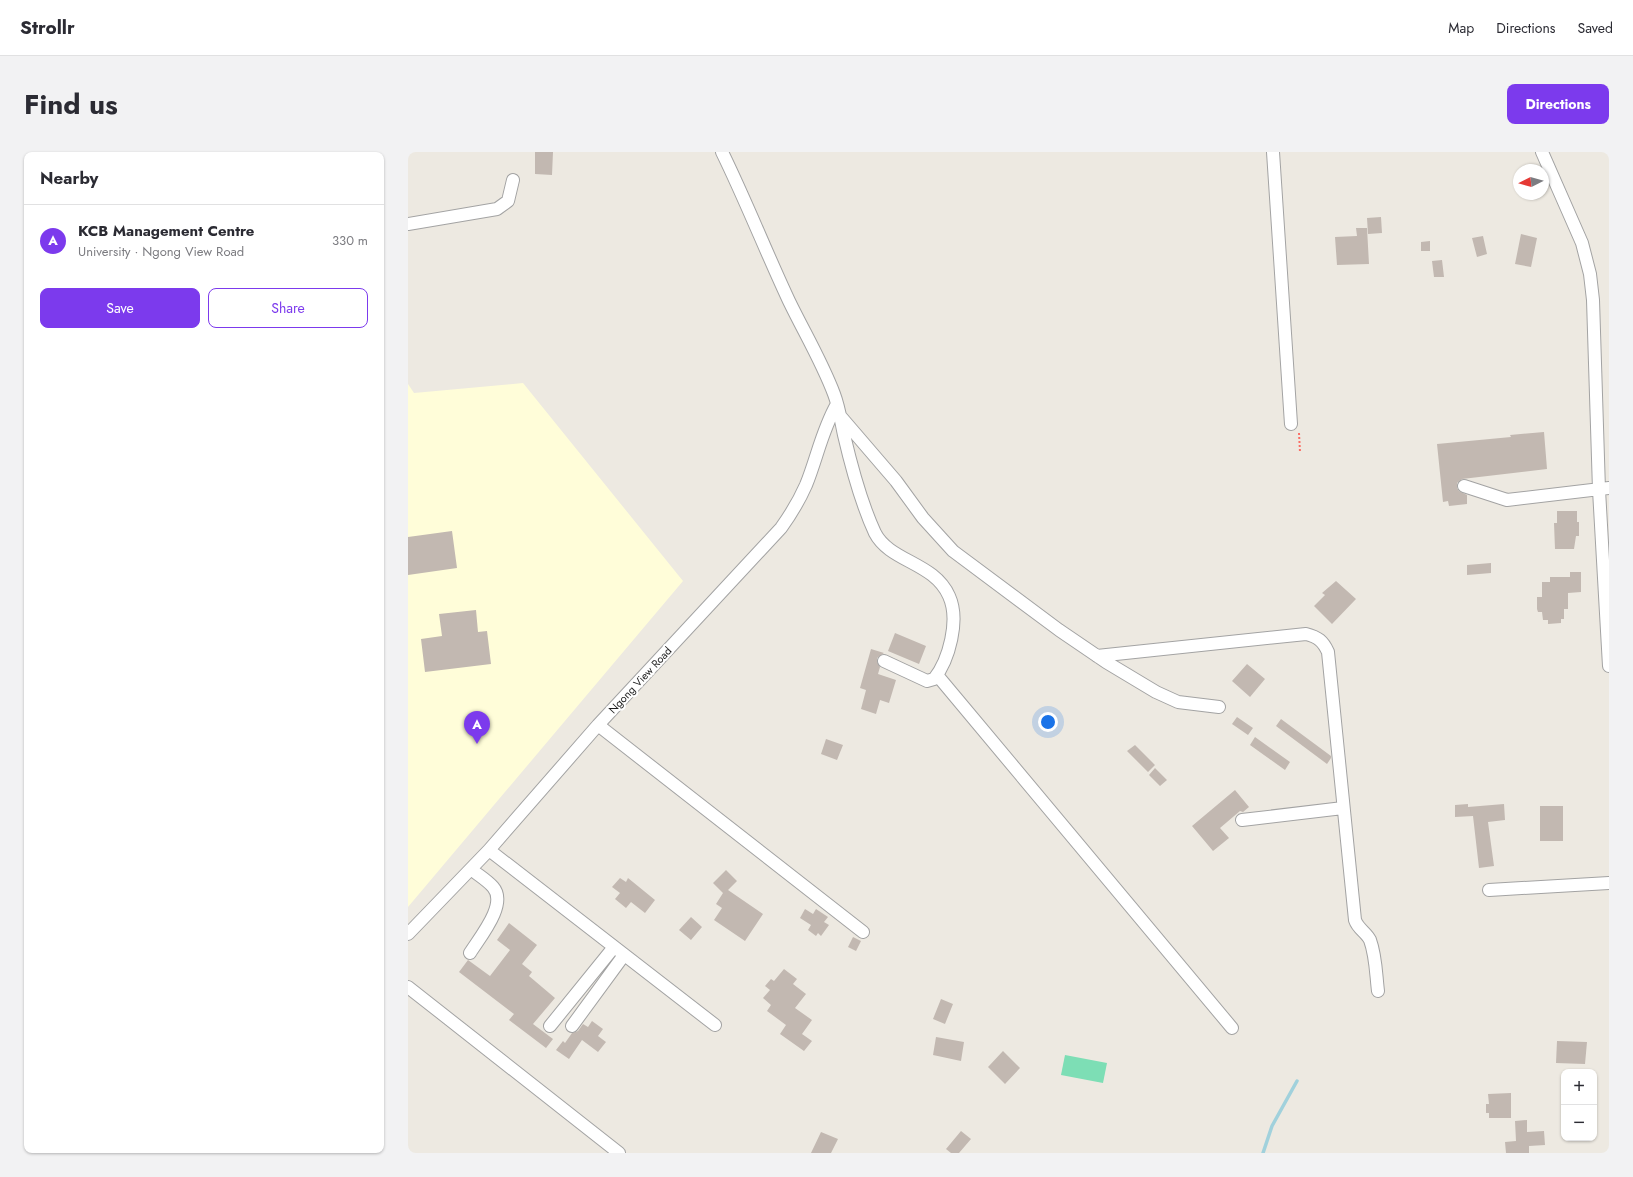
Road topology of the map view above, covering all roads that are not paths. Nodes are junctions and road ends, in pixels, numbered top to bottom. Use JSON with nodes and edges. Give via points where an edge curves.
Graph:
{"nodes":[{"id":1,"x":722,"y":152,"type":"edge"},
{"id":2,"x":1273,"y":152,"type":"edge"},
{"id":3,"x":1542,"y":152,"type":"edge"},
{"id":4,"x":513,"y":180,"type":"dead end"},
{"id":5,"x":408,"y":224,"type":"edge"},
{"id":6,"x":838,"y":409,"type":"junction"},
{"id":7,"x":1291,"y":424,"type":"dead end"},
{"id":8,"x":1464,"y":486,"type":"dead end"},
{"id":9,"x":1604,"y":489,"type":"edge"},
{"id":10,"x":1097,"y":656,"type":"junction"},
{"id":11,"x":884,"y":661,"type":"dead end"},
{"id":12,"x":1609,"y":666,"type":"edge"},
{"id":13,"x":937,"y":675,"type":"junction"},
{"id":14,"x":1219,"y":707,"type":"dead end"},
{"id":15,"x":598,"y":725,"type":"junction"},
{"id":16,"x":1343,"y":808,"type":"junction"},
{"id":17,"x":1242,"y":820,"type":"dead end"},
{"id":18,"x":489,"y":850,"type":"junction"},
{"id":19,"x":471,"y":869,"type":"junction"},
{"id":20,"x":1609,"y":883,"type":"edge"},
{"id":21,"x":1489,"y":890,"type":"dead end"},
{"id":22,"x":863,"y":932,"type":"dead end"},
{"id":23,"x":408,"y":934,"type":"edge"},
{"id":24,"x":614,"y":947,"type":"junction"},
{"id":25,"x":470,"y":953,"type":"dead end"},
{"id":26,"x":624,"y":955,"type":"junction"},
{"id":27,"x":408,"y":987,"type":"edge"},
{"id":28,"x":1378,"y":991,"type":"dead end"},
{"id":29,"x":715,"y":1025,"type":"dead end"},
{"id":30,"x":550,"y":1026,"type":"dead end"},
{"id":31,"x":572,"y":1026,"type":"dead end"},
{"id":32,"x":1232,"y":1028,"type":"dead end"},
{"id":33,"x":619,"y":1153,"type":"edge"}],
"edges":[{"from":1,"to":6,"type":"street","via":[[834,393]]},
{"from":2,"to":7,"type":"street"},
{"from":3,"to":9,"type":"street","via":[[1582,243],[1590,274]]},
{"from":4,"to":5,"type":"street","via":[[508,201],[497,209]]},
{"from":6,"to":10,"type":"street","via":[[923,518],[953,551]]},
{"from":6,"to":13,"type":"street","via":[[868,519],[876,535],[884,545],[930,572],[950,597],[953,613],[951,643]]},
{"from":6,"to":15,"type":"street","name":"Ngong View Road","via":[[824,430],[806,485],[795,508],[781,528]]},
{"from":8,"to":9,"type":"street","via":[[1507,500]]},
{"from":9,"to":12,"type":"street"},
{"from":10,"to":14,"type":"street","via":[[1156,692],[1178,702]]},
{"from":10,"to":16,"type":"street","via":[[1306,634],[1323,641],[1328,652]]},
{"from":11,"to":13,"type":"street","via":[[927,681]]},
{"from":13,"to":32,"type":"street"},
{"from":15,"to":18,"type":"street","name":"Ngong View Road"},
{"from":15,"to":22,"type":"street"},
{"from":16,"to":17,"type":"street"},
{"from":16,"to":28,"type":"street","via":[[1355,920],[1357,927],[1371,943]]},
{"from":18,"to":19,"type":"street","name":"Ngong View Road"},
{"from":18,"to":24,"type":"street"},
{"from":19,"to":23,"type":"street","name":"Ngong View Road"},
{"from":19,"to":25,"type":"street","via":[[494,888],[498,899],[497,909]]},
{"from":20,"to":21,"type":"street"},
{"from":24,"to":26,"type":"street"},
{"from":24,"to":30,"type":"street"},
{"from":26,"to":29,"type":"street"},
{"from":26,"to":31,"type":"street"},
{"from":27,"to":33,"type":"street"}]}
